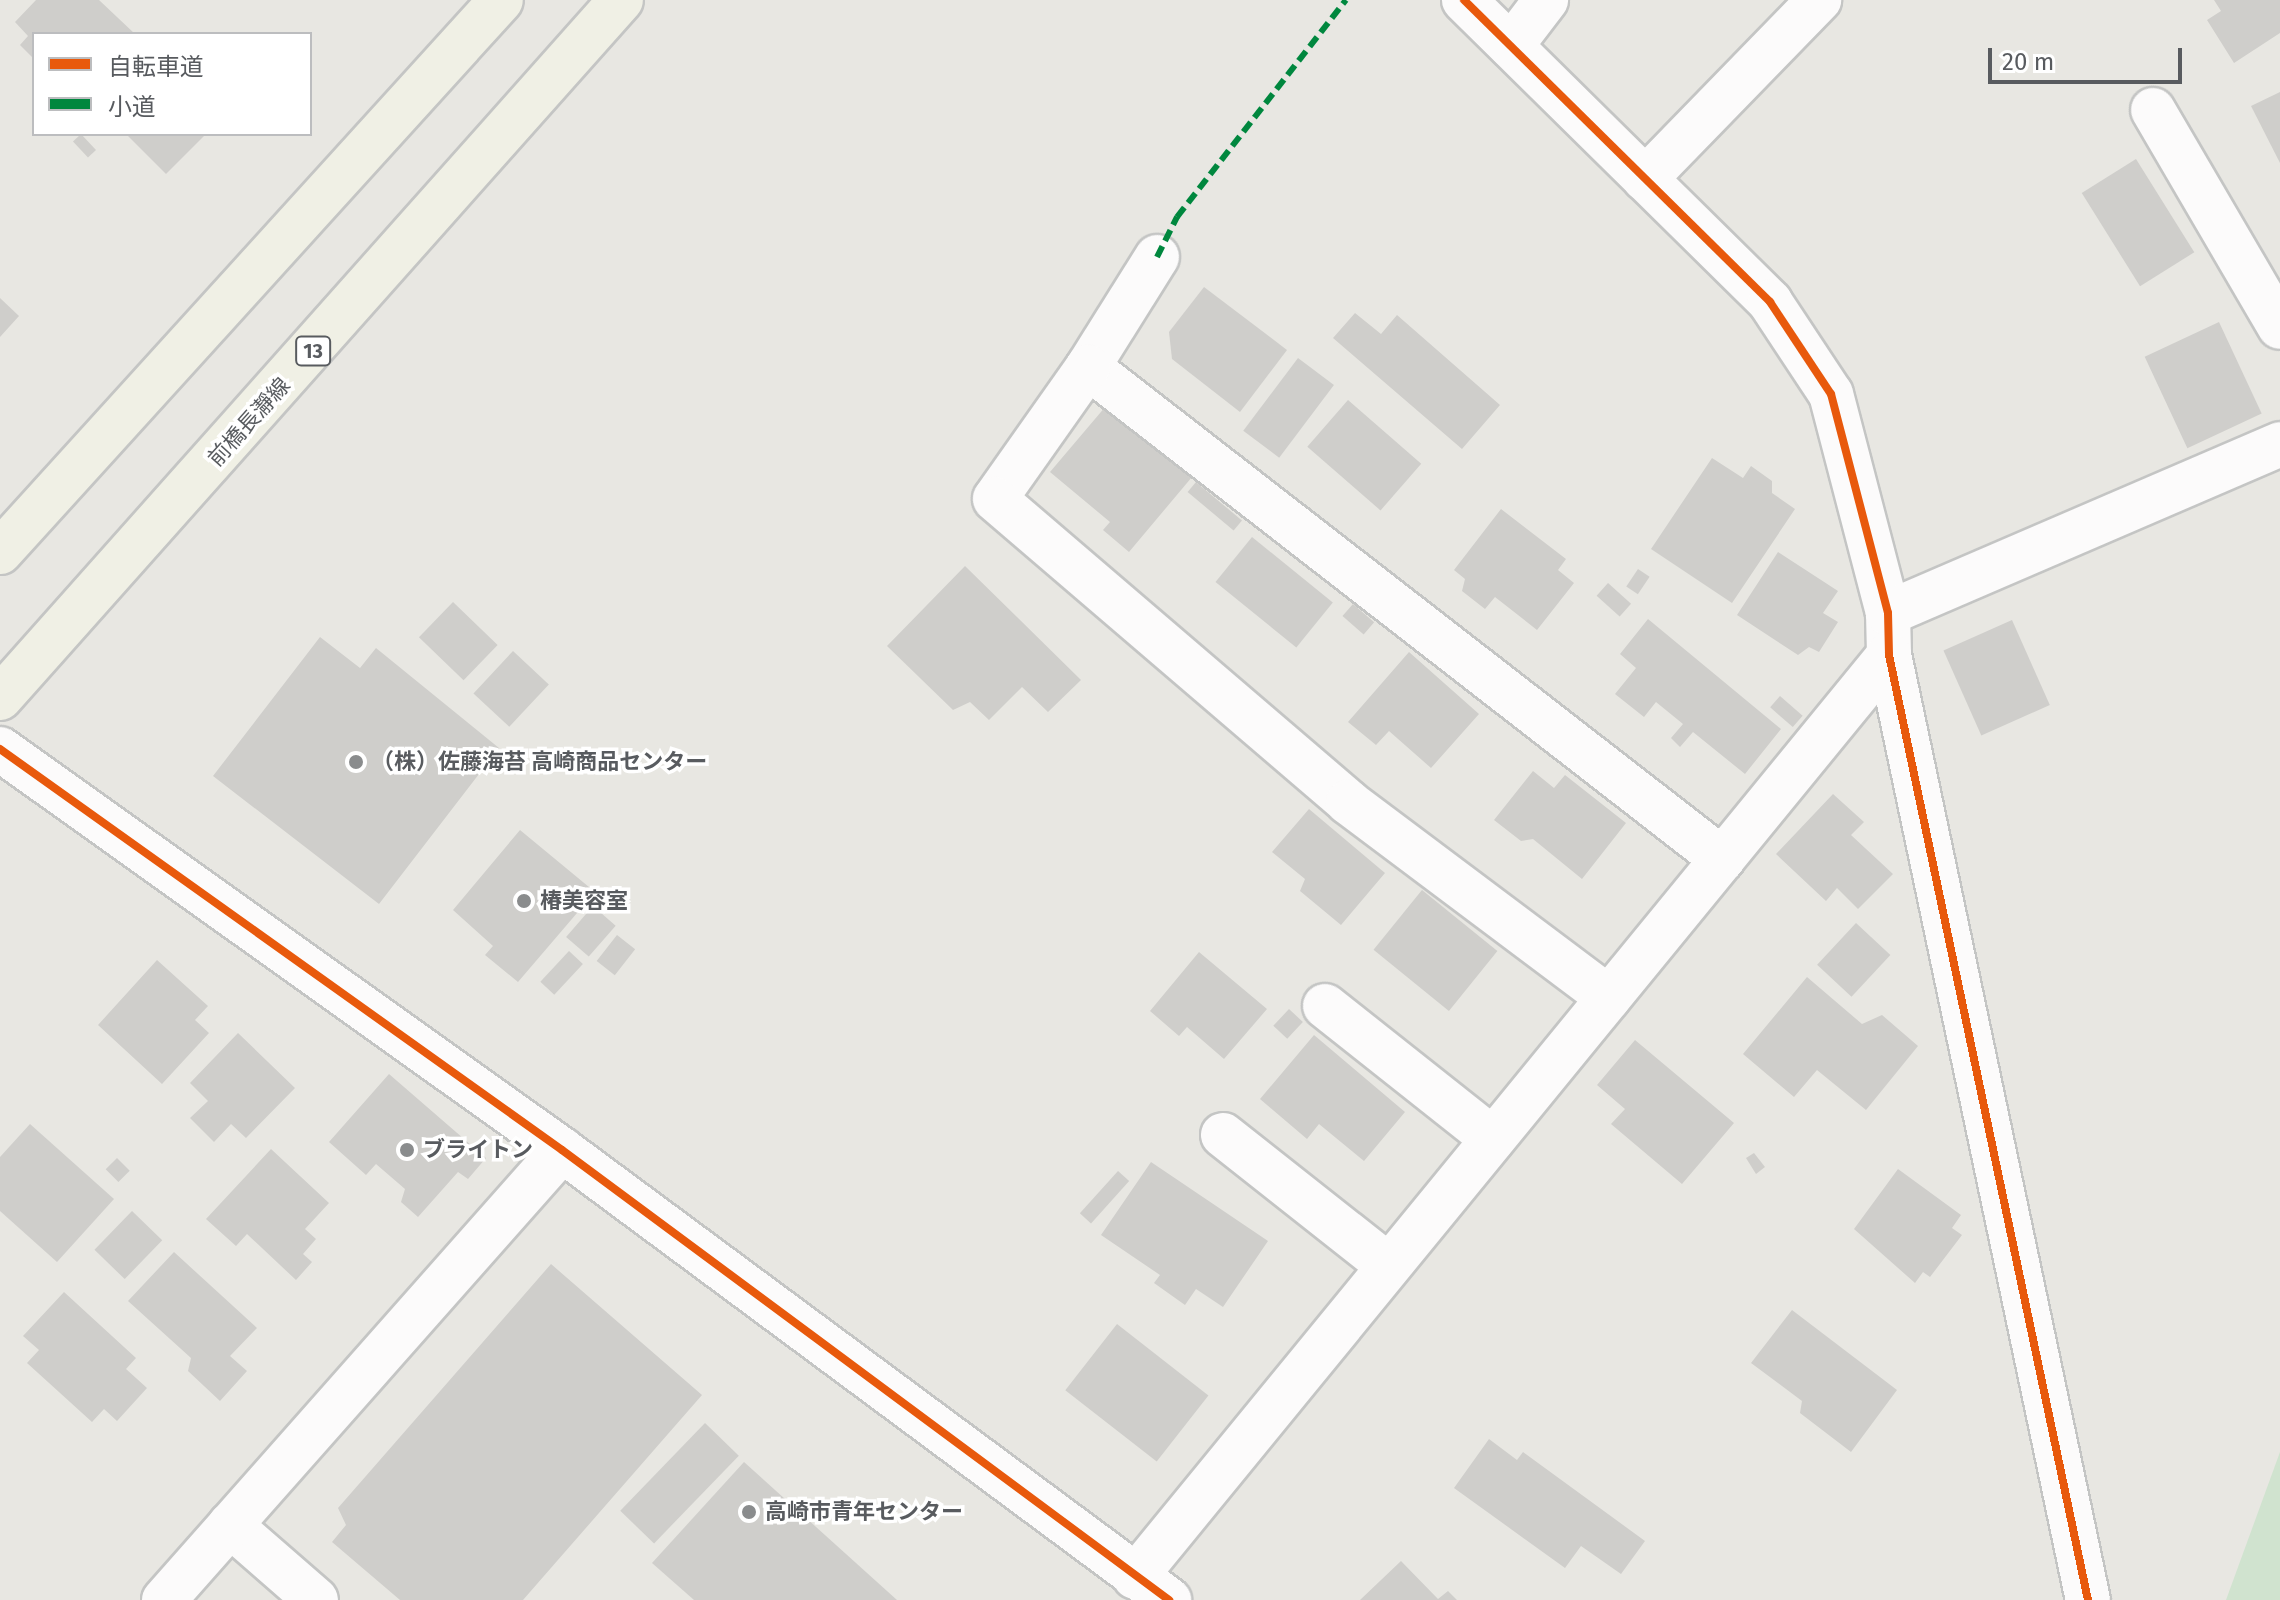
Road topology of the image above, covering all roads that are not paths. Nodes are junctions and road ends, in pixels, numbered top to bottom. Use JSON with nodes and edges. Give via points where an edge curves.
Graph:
{"nodes":[{"id":1,"x":501,"y":0,"type":"edge"},
{"id":2,"x":621,"y":0,"type":"edge"},
{"id":3,"x":1464,"y":0,"type":"edge"},
{"id":4,"x":1546,"y":0,"type":"edge"},
{"id":5,"x":1819,"y":0,"type":"edge"},
{"id":6,"x":1511,"y":46,"type":"junction"},
{"id":7,"x":2153,"y":110,"type":"dead end"},
{"id":8,"x":1645,"y":179,"type":"junction"},
{"id":9,"x":1157,"y":257,"type":"dead end"},
{"id":10,"x":2280,"y":327,"type":"edge"},
{"id":11,"x":1088,"y":367,"type":"junction"},
{"id":12,"x":2280,"y":444,"type":"edge"},
{"id":13,"x":0,"y":552,"type":"edge"},
{"id":14,"x":1889,"y":634,"type":"junction"},
{"id":15,"x":0,"y":698,"type":"edge"},
{"id":16,"x":0,"y":749,"type":"edge"},
{"id":17,"x":1722,"y":859,"type":"junction"},
{"id":18,"x":1609,"y":998,"type":"junction"},
{"id":19,"x":1325,"y":1006,"type":"dead end"},
{"id":20,"x":1223,"y":1135,"type":"dead end"},
{"id":21,"x":1493,"y":1139,"type":"junction"},
{"id":22,"x":562,"y":1150,"type":"junction"},
{"id":23,"x":1389,"y":1266,"type":"junction"},
{"id":24,"x":230,"y":1525,"type":"junction"},
{"id":25,"x":1152,"y":1588,"type":"edge"},
{"id":26,"x":164,"y":1600,"type":"edge"},
{"id":27,"x":316,"y":1600,"type":"edge"},
{"id":28,"x":2088,"y":1600,"type":"edge"}],
"edges":[{"from":1,"to":13,"type":"main road"},
{"from":2,"to":15,"type":"main road","name":"前橋長瀞線","number":"13"},
{"from":3,"to":6,"type":"street"},
{"from":4,"to":6,"type":"street"},
{"from":5,"to":8,"type":"street"},
{"from":6,"to":8,"type":"street"},
{"from":7,"to":10,"type":"street"},
{"from":8,"to":14,"type":"street","via":[[1770,302],[1831,394]]},
{"from":9,"to":11,"type":"street"},
{"from":11,"to":17,"type":"street"},
{"from":11,"to":18,"type":"street","via":[[995,499],[1348,802]]},
{"from":12,"to":14,"type":"street"},
{"from":14,"to":17,"type":"street"},
{"from":14,"to":28,"type":"street"},
{"from":16,"to":22,"type":"street"},
{"from":17,"to":18,"type":"street"},
{"from":18,"to":21,"type":"street"},
{"from":19,"to":21,"type":"street"},
{"from":20,"to":23,"type":"street"},
{"from":21,"to":23,"type":"street"},
{"from":22,"to":24,"type":"street"},
{"from":22,"to":25,"type":"street"},
{"from":23,"to":25,"type":"street"},
{"from":24,"to":26,"type":"street"},
{"from":24,"to":27,"type":"street"}]}
